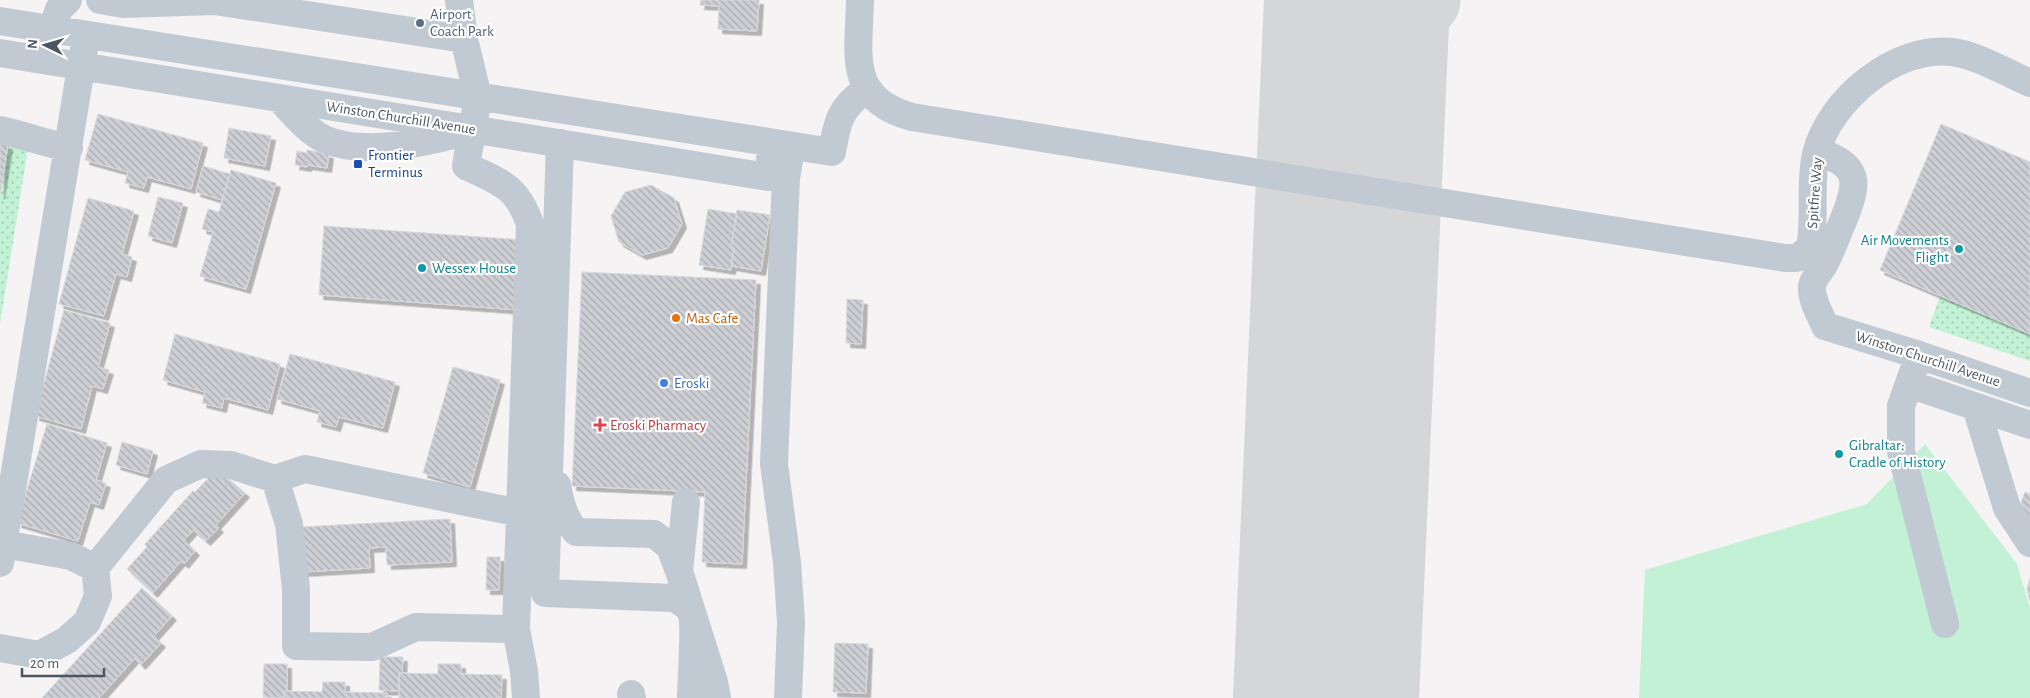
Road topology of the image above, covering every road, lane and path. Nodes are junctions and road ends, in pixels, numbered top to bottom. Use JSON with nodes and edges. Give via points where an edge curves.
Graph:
{"nodes":[{"id":1,"x":68,"y":0,"type":"edge"},
{"id":2,"x":100,"y":0,"type":"edge"},
{"id":3,"x":459,"y":0,"type":"edge"},
{"id":4,"x":860,"y":0,"type":"edge"},
{"id":5,"x":215,"y":1,"type":"edge"},
{"id":6,"x":0,"y":21,"type":"edge"},
{"id":7,"x":52,"y":30,"type":"junction"},
{"id":8,"x":86,"y":35,"type":"junction"},
{"id":9,"x":464,"y":39,"type":"junction"},
{"id":10,"x":0,"y":53,"type":"edge"},
{"id":11,"x":81,"y":67,"type":"junction"},
{"id":12,"x":2030,"y":82,"type":"edge"},
{"id":13,"x":867,"y":89,"type":"junction"},
{"id":14,"x":478,"y":96,"type":"junction"},
{"id":15,"x":472,"y":129,"type":"junction"},
{"id":16,"x":0,"y":130,"type":"edge"},
{"id":17,"x":560,"y":144,"type":"junction"},
{"id":18,"x":782,"y":144,"type":"junction"},
{"id":19,"x":69,"y":148,"type":"junction"},
{"id":20,"x":1817,"y":152,"type":"junction"},
{"id":21,"x":1919,"y":355,"type":"junction"},
{"id":22,"x":1909,"y":384,"type":"junction"},
{"id":23,"x":2030,"y":393,"type":"edge"},
{"id":24,"x":1976,"y":407,"type":"junction"},
{"id":25,"x":2030,"y":425,"type":"edge"},
{"id":26,"x":550,"y":448,"type":"junction"},
{"id":27,"x":274,"y":479,"type":"junction"},
{"id":28,"x":686,"y":502,"type":"dead end"},
{"id":29,"x":520,"y":513,"type":"junction"},
{"id":30,"x":576,"y":532,"type":"junction"},
{"id":31,"x":2030,"y":543,"type":"edge"},
{"id":32,"x":547,"y":550,"type":"junction"},
{"id":33,"x":1,"y":553,"type":"edge"},
{"id":34,"x":95,"y":568,"type":"junction"},
{"id":35,"x":679,"y":571,"type":"junction"},
{"id":36,"x":660,"y":598,"type":"junction"},
{"id":37,"x":692,"y":613,"type":"junction"},
{"id":38,"x":1945,"y":624,"type":"dead end"},
{"id":39,"x":516,"y":629,"type":"junction"},
{"id":40,"x":0,"y":648,"type":"edge"},
{"id":41,"x":526,"y":698,"type":"edge"},
{"id":42,"x":691,"y":698,"type":"edge"},
{"id":43,"x":717,"y":698,"type":"edge"},
{"id":44,"x":788,"y":698,"type":"edge"}],
"edges":[{"from":1,"to":7,"type":"street","via":[[59,9]]},
{"from":2,"to":5,"type":"street","via":[[123,4]]},
{"from":3,"to":9,"type":"street"},
{"from":4,"to":13,"type":"street","via":[[859,62]]},
{"from":5,"to":9,"type":"street"},
{"from":6,"to":7,"type":"street"},
{"from":7,"to":8,"type":"street"},
{"from":8,"to":11,"type":"street"},
{"from":8,"to":14,"type":"street"},
{"from":9,"to":14,"type":"street"},
{"from":10,"to":11,"type":"street"},
{"from":11,"to":15,"type":"street","via":[[279,98],[323,139],[340,144],[398,147]]},
{"from":11,"to":19,"type":"street"},
{"from":12,"to":20,"type":"street","name":"Spitfire Way","via":[[1952,52],[1929,52],[1907,57],[1878,73],[1847,99],[1825,130]]},
{"from":13,"to":18,"type":"street","via":[[855,97],[841,114],[836,124],[832,152]]},
{"from":13,"to":20,"type":"street","name":"Spitfire Way","via":[[884,107],[912,117],[1772,257],[1796,258],[1810,248],[1812,186]]},
{"from":14,"to":15,"type":"street"},
{"from":14,"to":18,"type":"street"},
{"from":15,"to":17,"type":"street","name":"Winston Churchill Avenue"},
{"from":15,"to":29,"type":"street","via":[[466,166],[511,190],[520,200],[530,224]]},
{"from":16,"to":19,"type":"street"},
{"from":17,"to":18,"type":"street","name":"Winston Churchill Avenue","via":[[768,177]]},
{"from":17,"to":26,"type":"street"},
{"from":18,"to":44,"type":"street","via":[[786,179],[774,464],[791,622]]},
{"from":19,"to":33,"type":"street"},
{"from":20,"to":21,"type":"street","name":"Winston Churchill Avenue","via":[[1845,165],[1854,184],[1851,202],[1812,285],[1825,326]]},
{"from":21,"to":22,"type":"street"},
{"from":21,"to":23,"type":"street","name":"Winston Churchill Avenue"},
{"from":22,"to":24,"type":"street","name":"Winston Churchill Avenue"},
{"from":22,"to":38,"type":"street","via":[[1901,406],[1901,451]]},
{"from":24,"to":25,"type":"street","name":"Winston Churchill Avenue"},
{"from":24,"to":31,"type":"street","via":[[2007,508]]},
{"from":26,"to":30,"type":"street","via":[[560,503]]},
{"from":26,"to":32,"type":"street"},
{"from":27,"to":29,"type":"street","via":[[305,469]]},
{"from":27,"to":34,"type":"street","via":[[231,465],[201,464],[166,480]]},
{"from":27,"to":39,"type":"street","via":[[289,524],[296,589],[296,646],[372,647],[416,627]]},
{"from":28,"to":35,"type":"street"},
{"from":29,"to":39,"type":"street"},
{"from":30,"to":32,"type":"street","via":[[554,537]]},
{"from":30,"to":35,"type":"street","via":[[654,534],[670,547]]},
{"from":32,"to":36,"type":"street","via":[[545,593]]},
{"from":33,"to":34,"type":"street","via":[[71,556]]},
{"from":34,"to":40,"type":"street","via":[[98,596],[87,622],[67,640],[39,654]]},
{"from":35,"to":36,"type":"street","via":[[672,593]]},
{"from":35,"to":37,"type":"street"},
{"from":36,"to":37,"type":"street","via":[[673,598]]},
{"from":37,"to":42,"type":"street"},
{"from":37,"to":43,"type":"street"},
{"from":39,"to":41,"type":"street"}]}
